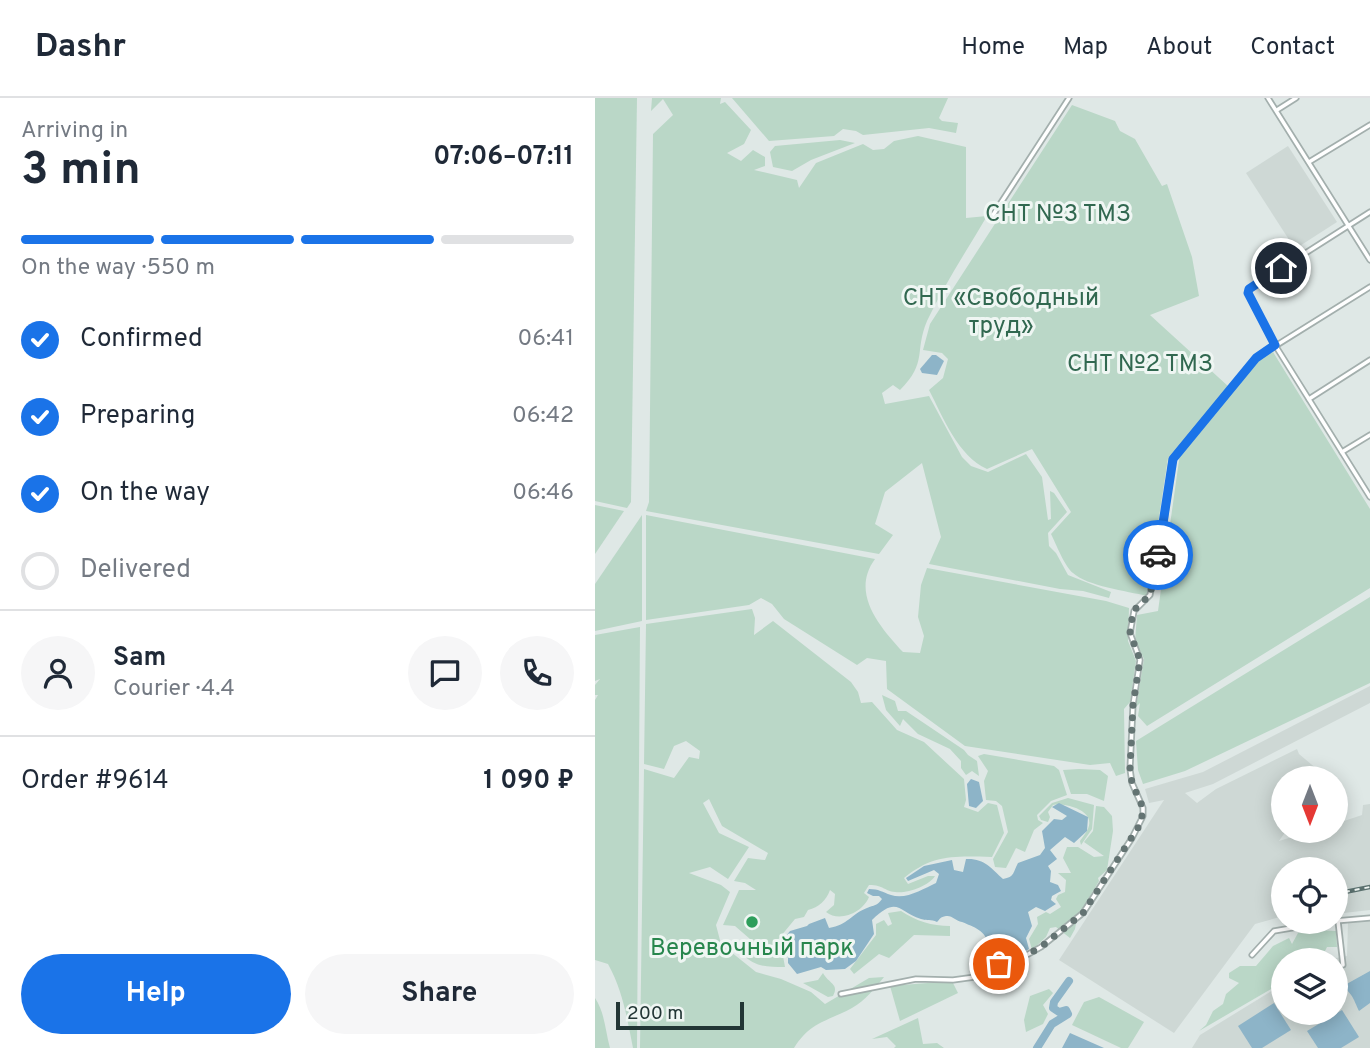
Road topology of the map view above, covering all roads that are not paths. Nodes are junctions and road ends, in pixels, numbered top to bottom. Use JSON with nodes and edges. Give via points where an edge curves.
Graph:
{"nodes":[{"id":1,"x":1069,"y":98,"type":"edge"},
{"id":2,"x":1268,"y":98,"type":"edge"},
{"id":3,"x":1296,"y":98,"type":"edge"},
{"id":4,"x":1276,"y":111,"type":"junction"},
{"id":5,"x":1370,"y":125,"type":"edge"},
{"id":6,"x":1308,"y":163,"type":"junction"},
{"id":7,"x":1370,"y":212,"type":"edge"},
{"id":8,"x":993,"y":215,"type":"dead end"},
{"id":9,"x":1348,"y":226,"type":"junction"},
{"id":10,"x":1370,"y":260,"type":"edge"},
{"id":11,"x":1370,"y":287,"type":"edge"},
{"id":12,"x":1275,"y":345,"type":"junction"},
{"id":13,"x":1370,"y":360,"type":"edge"},
{"id":14,"x":1309,"y":399,"type":"junction"},
{"id":15,"x":1370,"y":435,"type":"edge"},
{"id":16,"x":1342,"y":452,"type":"junction"},
{"id":17,"x":1370,"y":497,"type":"edge"},
{"id":18,"x":1370,"y":918,"type":"edge"},
{"id":19,"x":1348,"y":920,"type":"edge"},
{"id":20,"x":1271,"y":933,"type":"edge"},
{"id":21,"x":1252,"y":955,"type":"dead end"},
{"id":22,"x":841,"y":994,"type":"dead end"}],
"edges":[{"from":1,"to":8,"type":"street"},
{"from":2,"to":4,"type":"street"},
{"from":3,"to":4,"type":"street"},
{"from":4,"to":6,"type":"street"},
{"from":5,"to":6,"type":"street"},
{"from":6,"to":9,"type":"street"},
{"from":7,"to":9,"type":"street"},
{"from":9,"to":10,"type":"street"},
{"from":9,"to":12,"type":"street","via":[[1249,289]]},
{"from":11,"to":12,"type":"street"},
{"from":12,"to":14,"type":"street"},
{"from":12,"to":22,"type":"street","via":[[1256,358],[1173,459],[1150,595],[1133,611],[1130,633],[1140,660],[1130,769],[1143,816],[1083,913],[1041,947],[975,977],[916,979]]},
{"from":13,"to":14,"type":"street"},
{"from":14,"to":16,"type":"street"},
{"from":15,"to":16,"type":"street"},
{"from":16,"to":17,"type":"street"},
{"from":18,"to":19,"type":"street"},
{"from":20,"to":21,"type":"street"}]}
